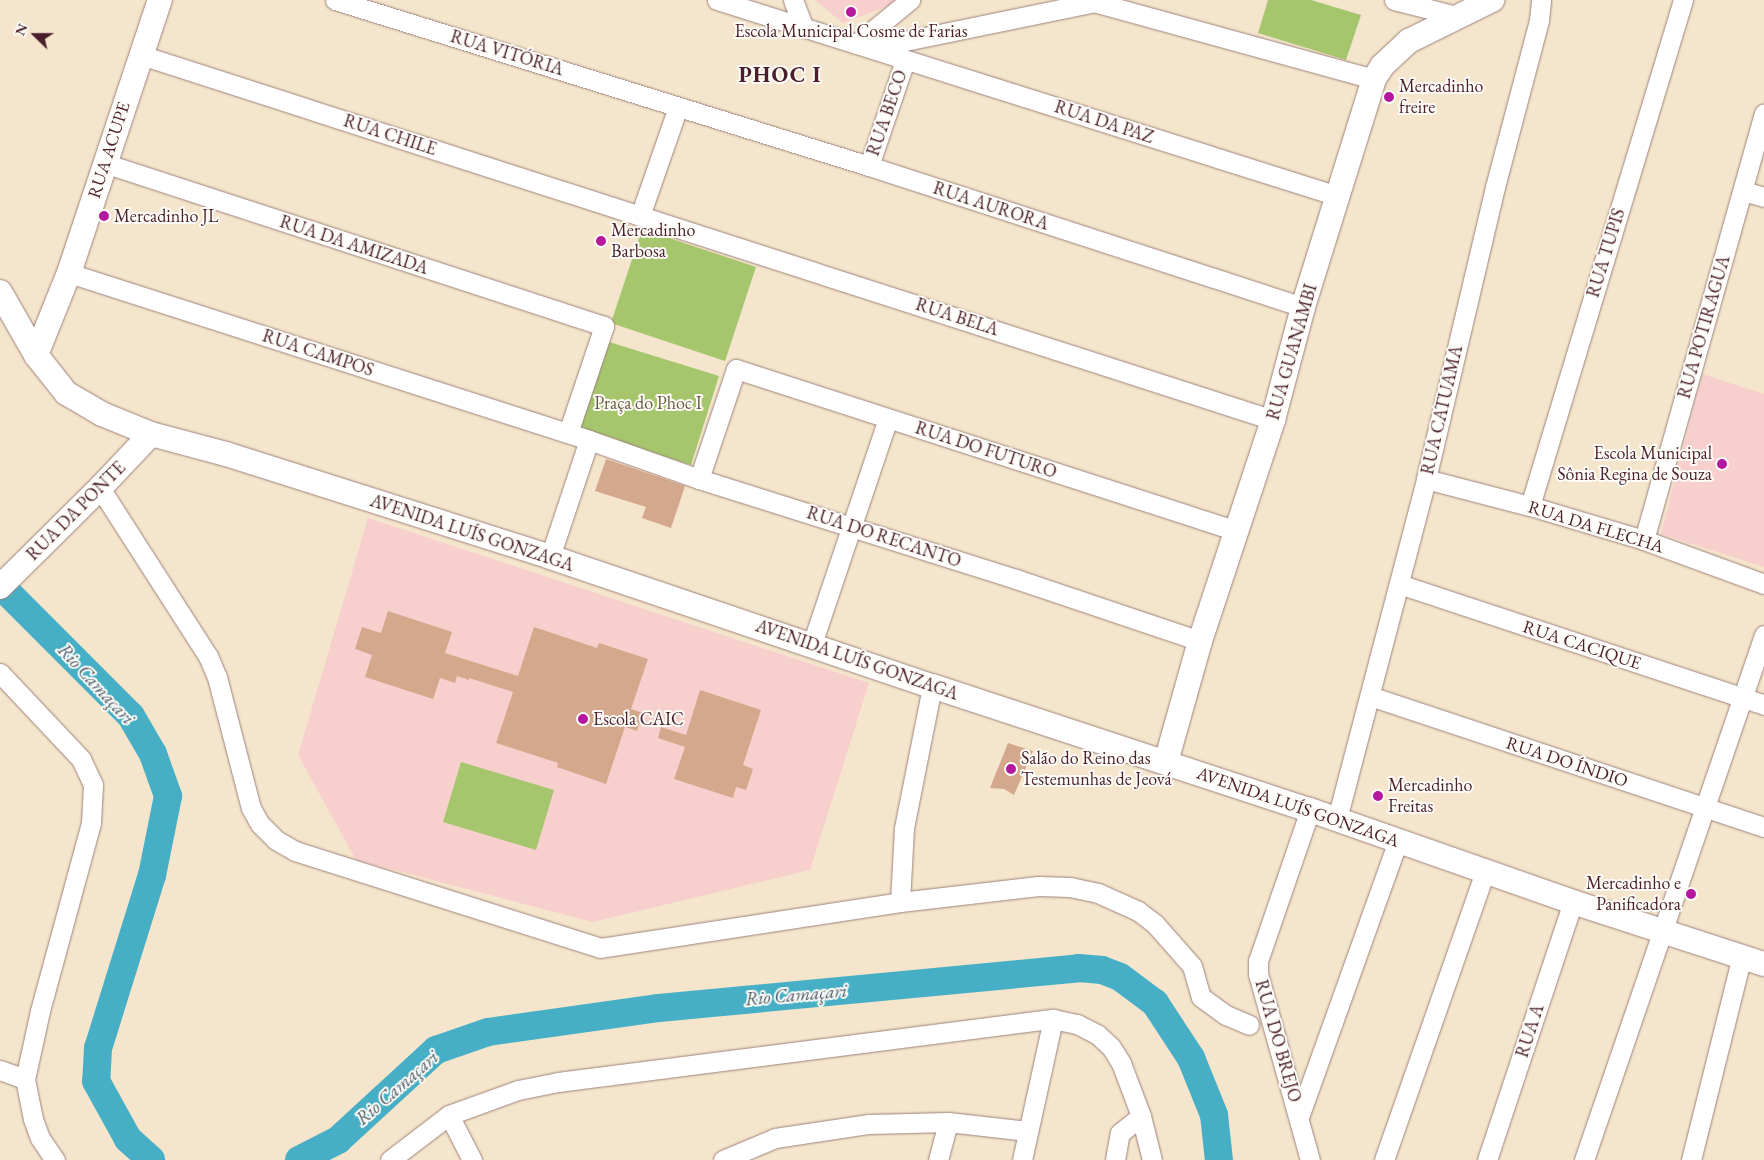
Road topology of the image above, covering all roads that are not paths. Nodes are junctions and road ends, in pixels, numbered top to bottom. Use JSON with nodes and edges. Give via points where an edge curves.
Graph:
{"nodes":[{"id":1,"x":160,"y":0,"type":"edge"},
{"id":2,"x":336,"y":0,"type":"edge"},
{"id":3,"x":717,"y":0,"type":"edge"},
{"id":4,"x":793,"y":0,"type":"edge"},
{"id":5,"x":910,"y":0,"type":"edge"},
{"id":6,"x":1394,"y":0,"type":"edge"},
{"id":7,"x":1492,"y":0,"type":"edge"},
{"id":8,"x":1541,"y":0,"type":"edge"},
{"id":9,"x":1683,"y":0,"type":"edge"},
{"id":10,"x":1100,"y":1,"type":"edge"},
{"id":11,"x":1460,"y":17,"type":"junction"},
{"id":12,"x":804,"y":28,"type":"junction"},
{"id":13,"x":863,"y":46,"type":"junction"},
{"id":14,"x":140,"y":55,"type":"junction"},
{"id":15,"x":906,"y":60,"type":"junction"},
{"id":16,"x":1374,"y":79,"type":"junction"},
{"id":17,"x":678,"y":107,"type":"junction"},
{"id":18,"x":1764,"y":114,"type":"edge"},
{"id":19,"x":104,"y":164,"type":"junction"},
{"id":20,"x":870,"y":166,"type":"junction"},
{"id":21,"x":1743,"y":191,"type":"junction"},
{"id":22,"x":1338,"y":196,"type":"junction"},
{"id":23,"x":1764,"y":197,"type":"edge"},
{"id":24,"x":640,"y":216,"type":"junction"},
{"id":25,"x":68,"y":273,"type":"junction"},
{"id":26,"x":0,"y":292,"type":"edge"},
{"id":27,"x":1303,"y":307,"type":"junction"},
{"id":28,"x":36,"y":355,"type":"junction"},
{"id":29,"x":888,"y":418,"type":"junction"},
{"id":30,"x":1273,"y":420,"type":"junction"},
{"id":31,"x":568,"y":433,"type":"junction"},
{"id":32,"x":151,"y":434,"type":"junction"},
{"id":33,"x":589,"y":440,"type":"junction"},
{"id":34,"x":699,"y":479,"type":"junction"},
{"id":35,"x":1426,"y":479,"type":"junction"},
{"id":36,"x":100,"y":488,"type":"junction"},
{"id":37,"x":1530,"y":506,"type":"junction"},
{"id":38,"x":853,"y":527,"type":"junction"},
{"id":39,"x":1237,"y":531,"type":"junction"},
{"id":40,"x":1644,"y":540,"type":"junction"},
{"id":41,"x":550,"y":557,"type":"junction"},
{"id":42,"x":1399,"y":584,"type":"junction"},
{"id":43,"x":1764,"y":584,"type":"edge"},
{"id":44,"x":0,"y":587,"type":"edge"},
{"id":45,"x":1764,"y":635,"type":"edge"},
{"id":46,"x":1200,"y":641,"type":"junction"},
{"id":47,"x":812,"y":644,"type":"junction"},
{"id":48,"x":0,"y":673,"type":"edge"},
{"id":49,"x":932,"y":686,"type":"junction"},
{"id":50,"x":1370,"y":696,"type":"junction"},
{"id":51,"x":1743,"y":698,"type":"junction"},
{"id":52,"x":1764,"y":705,"type":"edge"},
{"id":53,"x":1166,"y":762,"type":"junction"},
{"id":54,"x":1705,"y":808,"type":"junction"},
{"id":55,"x":1310,"y":810,"type":"junction"},
{"id":56,"x":1337,"y":819,"type":"junction"},
{"id":57,"x":1764,"y":827,"type":"edge"},
{"id":58,"x":1398,"y":841,"type":"junction"},
{"id":59,"x":1485,"y":871,"type":"junction"},
{"id":60,"x":900,"y":902,"type":"junction"},
{"id":61,"x":1573,"y":902,"type":"junction"},
{"id":62,"x":1663,"y":930,"type":"junction"},
{"id":63,"x":1742,"y":956,"type":"junction"},
{"id":64,"x":1764,"y":964,"type":"edge"},
{"id":65,"x":1053,"y":1019,"type":"junction"},
{"id":66,"x":1249,"y":1025,"type":"dead end"},
{"id":67,"x":0,"y":1070,"type":"edge"},
{"id":68,"x":25,"y":1079,"type":"junction"},
{"id":69,"x":449,"y":1115,"type":"junction"},
{"id":70,"x":1141,"y":1116,"type":"junction"},
{"id":71,"x":1300,"y":1117,"type":"junction"},
{"id":72,"x":948,"y":1122,"type":"junction"},
{"id":73,"x":1027,"y":1131,"type":"junction"},
{"id":74,"x":1391,"y":1158,"type":"edge"},
{"id":75,"x":55,"y":1160,"type":"edge"},
{"id":76,"x":390,"y":1160,"type":"edge"},
{"id":77,"x":472,"y":1160,"type":"edge"},
{"id":78,"x":723,"y":1160,"type":"edge"},
{"id":79,"x":938,"y":1160,"type":"edge"},
{"id":80,"x":1022,"y":1160,"type":"edge"},
{"id":81,"x":1115,"y":1160,"type":"edge"},
{"id":82,"x":1152,"y":1160,"type":"edge"},
{"id":83,"x":1310,"y":1160,"type":"edge"},
{"id":84,"x":1487,"y":1160,"type":"edge"},
{"id":85,"x":1584,"y":1160,"type":"edge"},
{"id":86,"x":1691,"y":1160,"type":"edge"}],
"edges":[{"from":1,"to":14,"type":"street","name":"RUA ACUPE"},
{"from":2,"to":17,"type":"street","name":"RUA VITÓRIA"},
{"from":3,"to":12,"type":"street","name":"RUA DA PAZ"},
{"from":4,"to":12,"type":"street"},
{"from":5,"to":13,"type":"street"},
{"from":6,"to":11,"type":"street"},
{"from":7,"to":11,"type":"street","name":"RUA GUANAMBI"},
{"from":8,"to":35,"type":"street","name":"RUA CATUAMA","via":[[1539,20],[1495,187]]},
{"from":9,"to":37,"type":"street","name":"RUA TUPIS"},
{"from":10,"to":13,"type":"street"},
{"from":10,"to":16,"type":"street"},
{"from":11,"to":16,"type":"street","name":"RUA GUANAMBI","via":[[1409,41],[1382,66]]},
{"from":12,"to":13,"type":"street","name":"RUA DA PAZ"},
{"from":13,"to":15,"type":"street","name":"RUA DA PAZ"},
{"from":14,"to":19,"type":"street","name":"RUA ACUPE"},
{"from":14,"to":24,"type":"street","name":"RUA CHILE"},
{"from":15,"to":20,"type":"street","name":"RUA BECO"},
{"from":15,"to":22,"type":"street","name":"RUA DA PAZ"},
{"from":16,"to":22,"type":"street","name":"RUA GUANAMBI"},
{"from":17,"to":20,"type":"street","name":"RUA AURORA"},
{"from":17,"to":24,"type":"street"},
{"from":18,"to":21,"type":"street","name":"RUA POTIRAGUA"},
{"from":19,"to":25,"type":"street","name":"RUA ACUPE"},
{"from":19,"to":31,"type":"street","name":"RUA DA AMIZADA","via":[[604,326]]},
{"from":20,"to":27,"type":"street","name":"RUA AURORA"},
{"from":21,"to":23,"type":"street"},
{"from":21,"to":40,"type":"street","name":"RUA POTIRAGUA"},
{"from":22,"to":27,"type":"street","name":"RUA GUANAMBI"},
{"from":24,"to":30,"type":"street","name":"RUA BELA"},
{"from":25,"to":28,"type":"street","name":"RUA ACUPE"},
{"from":25,"to":31,"type":"street","name":"RUA CAMPOS"},
{"from":26,"to":28,"type":"street","name":"AVENIDA LUÍS GONZAGA"},
{"from":27,"to":30,"type":"street","name":"RUA GUANAMBI"},
{"from":28,"to":32,"type":"street","name":"AVENIDA LUÍS GONZAGA","via":[[55,381],[79,402]]},
{"from":29,"to":34,"type":"street","name":"RUA DO FUTURO","via":[[736,369]]},
{"from":29,"to":38,"type":"street"},
{"from":29,"to":39,"type":"street","name":"RUA DO FUTURO"},
{"from":30,"to":39,"type":"street","name":"RUA GUANAMBI"},
{"from":31,"to":33,"type":"street","name":"RUA DO RECANTO"},
{"from":32,"to":36,"type":"street","name":"RUA DA PONTE"},
{"from":32,"to":41,"type":"street","name":"AVENIDA LUÍS GONZAGA","via":[[226,454]]},
{"from":33,"to":34,"type":"street","name":"RUA DO RECANTO"},
{"from":33,"to":41,"type":"street"},
{"from":34,"to":38,"type":"street","name":"RUA DO RECANTO"},
{"from":35,"to":37,"type":"street","name":"RUA DA FLECHA"},
{"from":35,"to":42,"type":"street","name":"RUA CATUAMA"},
{"from":36,"to":44,"type":"street","name":"RUA DA PONTE"},
{"from":36,"to":60,"type":"street","via":[[208,656],[217,677],[251,808],[260,824],[276,840],[295,851],[600,948]]},
{"from":37,"to":40,"type":"street","name":"RUA DA FLECHA"},
{"from":38,"to":46,"type":"street","name":"RUA DO RECANTO"},
{"from":38,"to":47,"type":"street"},
{"from":39,"to":46,"type":"street","name":"RUA GUANAMBI"},
{"from":40,"to":43,"type":"street","name":"RUA DA FLECHA"},
{"from":41,"to":47,"type":"street","name":"AVENIDA LUÍS GONZAGA"},
{"from":42,"to":50,"type":"street","name":"RUA CATUAMA"},
{"from":42,"to":51,"type":"street","name":"RUA CACIQUE"},
{"from":45,"to":51,"type":"street"},
{"from":46,"to":53,"type":"street","name":"RUA GUANAMBI"},
{"from":47,"to":49,"type":"street","name":"AVENIDA LUÍS GONZAGA"},
{"from":48,"to":68,"type":"street","via":[[81,759],[92,785],[91,823]]},
{"from":49,"to":53,"type":"street","name":"AVENIDA LUÍS GONZAGA"},
{"from":49,"to":60,"type":"street","via":[[904,828]]},
{"from":50,"to":54,"type":"street","name":"RUA DO ÍNDIO"},
{"from":50,"to":56,"type":"street","name":"RUA CATUAMA"},
{"from":51,"to":52,"type":"street","name":"RUA CACIQUE"},
{"from":51,"to":54,"type":"street"},
{"from":53,"to":55,"type":"street","name":"AVENIDA LUÍS GONZAGA"},
{"from":54,"to":57,"type":"street","name":"RUA DO ÍNDIO"},
{"from":54,"to":62,"type":"street"},
{"from":55,"to":56,"type":"street","name":"AVENIDA LUÍS GONZAGA"},
{"from":55,"to":71,"type":"street","name":"RUA DO BREJO","via":[[1258,961],[1260,984]]},
{"from":56,"to":58,"type":"street","name":"AVENIDA LUÍS GONZAGA"},
{"from":58,"to":59,"type":"street","name":"AVENIDA LUÍS GONZAGA"},
{"from":58,"to":71,"type":"street"},
{"from":59,"to":61,"type":"street","name":"AVENIDA LUÍS GONZAGA"},
{"from":59,"to":74,"type":"street"},
{"from":60,"to":66,"type":"street","via":[[1038,886],[1070,887],[1098,893],[1138,911],[1155,924],[1192,966],[1201,997],[1226,1015]]},
{"from":61,"to":62,"type":"street","name":"AVENIDA LUÍS GONZAGA"},
{"from":61,"to":84,"type":"street","name":"RUA A"},
{"from":62,"to":63,"type":"street","name":"AVENIDA LUÍS GONZAGA"},
{"from":62,"to":85,"type":"street"},
{"from":63,"to":64,"type":"street","name":"AVENIDA LUÍS GONZAGA"},
{"from":63,"to":86,"type":"street"},
{"from":65,"to":69,"type":"street","via":[[558,1082],[518,1090]]},
{"from":65,"to":70,"type":"street","via":[[1077,1024],[1097,1034],[1111,1047],[1121,1063]]},
{"from":65,"to":73,"type":"street"},
{"from":67,"to":68,"type":"street"},
{"from":68,"to":75,"type":"street","via":[[40,1138]]},
{"from":69,"to":76,"type":"street"},
{"from":69,"to":77,"type":"street"},
{"from":70,"to":81,"type":"street","via":[[1120,1133]]},
{"from":70,"to":82,"type":"street"},
{"from":71,"to":83,"type":"street","name":"RUA DO BREJO"},
{"from":72,"to":73,"type":"street"},
{"from":72,"to":78,"type":"street","via":[[869,1124],[775,1138]]},
{"from":72,"to":79,"type":"street"},
{"from":73,"to":80,"type":"street"}]}
